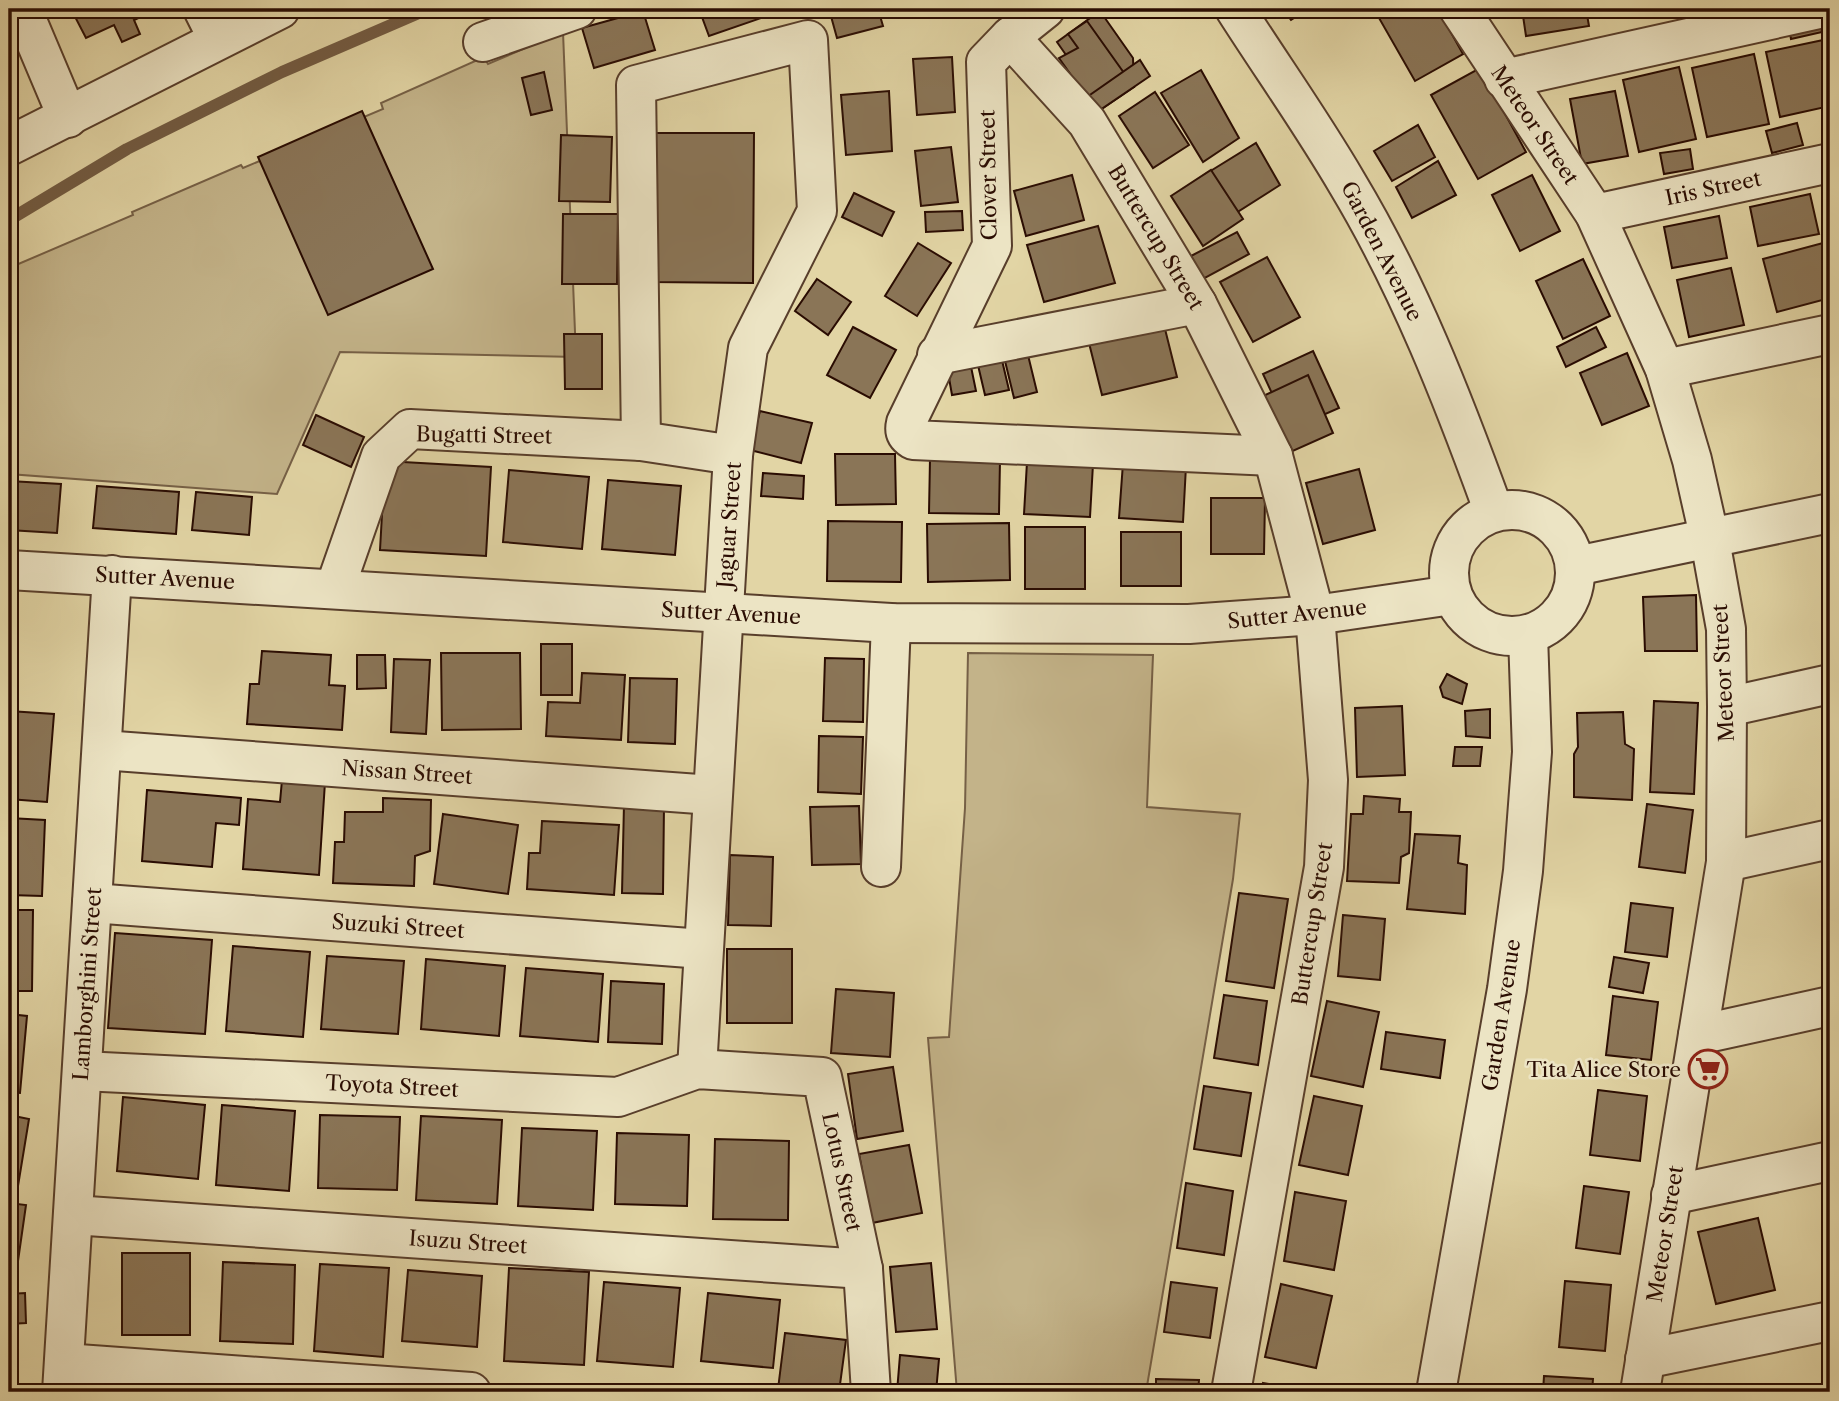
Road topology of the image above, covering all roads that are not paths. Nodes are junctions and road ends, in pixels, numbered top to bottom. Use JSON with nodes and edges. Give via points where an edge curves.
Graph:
{"nodes":[{"id":1,"x":22,"y":9,"type":"edge"},
{"id":2,"x":280,"y":9,"type":"edge"},
{"id":3,"x":577,"y":9,"type":"edge"},
{"id":4,"x":1045,"y":9,"type":"edge"},
{"id":5,"x":1235,"y":9,"type":"edge"},
{"id":6,"x":1459,"y":9,"type":"edge"},
{"id":7,"x":1819,"y":9,"type":"edge"},
{"id":8,"x":211,"y":24,"type":"edge"},
{"id":9,"x":1010,"y":37,"type":"junction"},
{"id":10,"x":483,"y":42,"type":"dead end"},
{"id":11,"x":1504,"y":79,"type":"junction"},
{"id":12,"x":68,"y":118,"type":"junction"},
{"id":13,"x":9,"y":146,"type":"edge"},
{"id":14,"x":1830,"y":163,"type":"edge"},
{"id":15,"x":1595,"y":214,"type":"junction"},
{"id":16,"x":1197,"y":304,"type":"junction"},
{"id":17,"x":1830,"y":334,"type":"edge"},
{"id":18,"x":937,"y":355,"type":"junction"},
{"id":19,"x":1665,"y":369,"type":"junction"},
{"id":20,"x":641,"y":441,"type":"junction"},
{"id":21,"x":733,"y":455,"type":"junction"},
{"id":22,"x":1273,"y":456,"type":"junction"},
{"id":23,"x":1494,"y":512,"type":"junction"},
{"id":24,"x":1830,"y":513,"type":"edge"},
{"id":25,"x":1710,"y":540,"type":"junction"},
{"id":26,"x":1576,"y":566,"type":"junction"},
{"id":27,"x":9,"y":570,"type":"edge"},
{"id":28,"x":112,"y":575,"type":"junction"},
{"id":29,"x":334,"y":588,"type":"junction"},
{"id":30,"x":1452,"y":595,"type":"junction"},
{"id":31,"x":722,"y":613,"type":"junction"},
{"id":32,"x":1315,"y":615,"type":"junction"},
{"id":33,"x":891,"y":623,"type":"junction"},
{"id":34,"x":1528,"y":635,"type":"junction"},
{"id":35,"x":1830,"y":684,"type":"edge"},
{"id":36,"x":1727,"y":707,"type":"junction"},
{"id":37,"x":102,"y":750,"type":"junction"},
{"id":38,"x":712,"y":795,"type":"junction"},
{"id":39,"x":1830,"y":839,"type":"edge"},
{"id":40,"x":1726,"y":862,"type":"junction"},
{"id":41,"x":881,"y":867,"type":"dead end"},
{"id":42,"x":92,"y":903,"type":"junction"},
{"id":43,"x":704,"y":949,"type":"junction"},
{"id":44,"x":1830,"y":1006,"type":"edge"},
{"id":45,"x":1698,"y":1035,"type":"junction"},
{"id":46,"x":697,"y":1069,"type":"junction"},
{"id":47,"x":82,"y":1070,"type":"junction"},
{"id":48,"x":1830,"y":1161,"type":"edge"},
{"id":49,"x":1671,"y":1195,"type":"junction"},
{"id":50,"x":73,"y":1215,"type":"junction"},
{"id":51,"x":863,"y":1269,"type":"junction"},
{"id":52,"x":1830,"y":1321,"type":"edge"},
{"id":53,"x":1643,"y":1376,"type":"edge"},
{"id":54,"x":63,"y":1378,"type":"edge"},
{"id":55,"x":471,"y":1392,"type":"edge"},
{"id":56,"x":872,"y":1392,"type":"edge"},
{"id":57,"x":1231,"y":1392,"type":"edge"},
{"id":58,"x":1436,"y":1392,"type":"edge"}],
"edges":[{"from":1,"to":12,"type":"street"},
{"from":2,"to":8,"type":"street"},
{"from":3,"to":10,"type":"street"},
{"from":4,"to":9,"type":"street","name":"Clover Street"},
{"from":5,"to":23,"type":"street","name":"Garden Avenue","via":[[1348,183],[1399,279],[1453,399]]},
{"from":6,"to":11,"type":"street","name":"Meteor Street"},
{"from":7,"to":11,"type":"street"},
{"from":8,"to":12,"type":"street"},
{"from":9,"to":16,"type":"street","name":"Buttercup Street","via":[[1087,122]]},
{"from":9,"to":18,"type":"street","name":"Clover Street","via":[[986,62],[992,246]]},
{"from":11,"to":15,"type":"street","name":"Meteor Street"},
{"from":12,"to":13,"type":"street"},
{"from":14,"to":15,"type":"street","name":"Iris Street"},
{"from":15,"to":19,"type":"street","name":"Meteor Street"},
{"from":16,"to":18,"type":"street"},
{"from":16,"to":22,"type":"street","name":"Buttercup Street"},
{"from":17,"to":19,"type":"street"},
{"from":18,"to":22,"type":"street","via":[[905,423],[904,430],[913,440]]},
{"from":19,"to":25,"type":"street","name":"Meteor Street"},
{"from":20,"to":21,"type":"street","name":"Bugatti Street"},
{"from":20,"to":21,"type":"street","name":"Jaguar Street","via":[[636,85],[808,40],[817,211],[748,348]]},
{"from":20,"to":29,"type":"street","name":"Bugatti Street","via":[[410,429],[382,456]]},
{"from":21,"to":31,"type":"street","name":"Jaguar Street"},
{"from":22,"to":32,"type":"street","name":"Buttercup Street"},
{"from":23,"to":26,"type":"street","via":[[1522,510],[1548,520],[1568,540]]},
{"from":23,"to":30,"type":"street","via":[[1471,524],[1455,544],[1448,569]]},
{"from":24,"to":25,"type":"street"},
{"from":25,"to":26,"type":"street"},
{"from":25,"to":36,"type":"street","name":"Meteor Street","via":[[1726,629]]},
{"from":26,"to":34,"type":"street","via":[[1574,589],[1564,609],[1548,625]]},
{"from":27,"to":28,"type":"street","name":"Sutter Avenue"},
{"from":28,"to":29,"type":"street","name":"Sutter Avenue"},
{"from":28,"to":37,"type":"street","name":"Lamborghini Street"},
{"from":29,"to":31,"type":"street","name":"Sutter Avenue"},
{"from":30,"to":32,"type":"street","name":"Sutter Avenue"},
{"from":30,"to":34,"type":"street","via":[[1464,615],[1482,629],[1505,636]]},
{"from":31,"to":33,"type":"street","name":"Sutter Avenue"},
{"from":31,"to":38,"type":"street","name":"Jaguar Street"},
{"from":32,"to":33,"type":"street","name":"Sutter Avenue","via":[[1189,624]]},
{"from":32,"to":57,"type":"street","name":"Buttercup Street","via":[[1328,780],[1324,867]]},
{"from":33,"to":41,"type":"street"},
{"from":34,"to":58,"type":"street","name":"Garden Avenue","via":[[1532,752],[1523,871],[1507,989]]},
{"from":35,"to":36,"type":"street"},
{"from":36,"to":40,"type":"street","name":"Meteor Street"},
{"from":37,"to":38,"type":"street","name":"Nissan Street"},
{"from":37,"to":42,"type":"street","name":"Lamborghini Street"},
{"from":38,"to":43,"type":"street","name":"Jaguar Street"},
{"from":39,"to":40,"type":"street"},
{"from":40,"to":45,"type":"street","name":"Meteor Street"},
{"from":42,"to":43,"type":"street","name":"Suzuki Street"},
{"from":42,"to":47,"type":"street","name":"Lamborghini Street"},
{"from":43,"to":46,"type":"street","name":"Jaguar Street"},
{"from":44,"to":45,"type":"street"},
{"from":45,"to":49,"type":"street","name":"Meteor Street"},
{"from":46,"to":47,"type":"street","name":"Toyota Street","via":[[618,1097]]},
{"from":46,"to":51,"type":"street","name":"Lotus Street","via":[[822,1077]]},
{"from":47,"to":50,"type":"street","name":"Lamborghini Street"},
{"from":48,"to":49,"type":"street"},
{"from":49,"to":53,"type":"street","name":"Meteor Street"},
{"from":50,"to":51,"type":"street","name":"Isuzu Street"},
{"from":50,"to":54,"type":"street","name":"Lamborghini Street"},
{"from":51,"to":56,"type":"street","name":"Lotus Street"},
{"from":52,"to":53,"type":"street"},
{"from":54,"to":55,"type":"street"}]}
